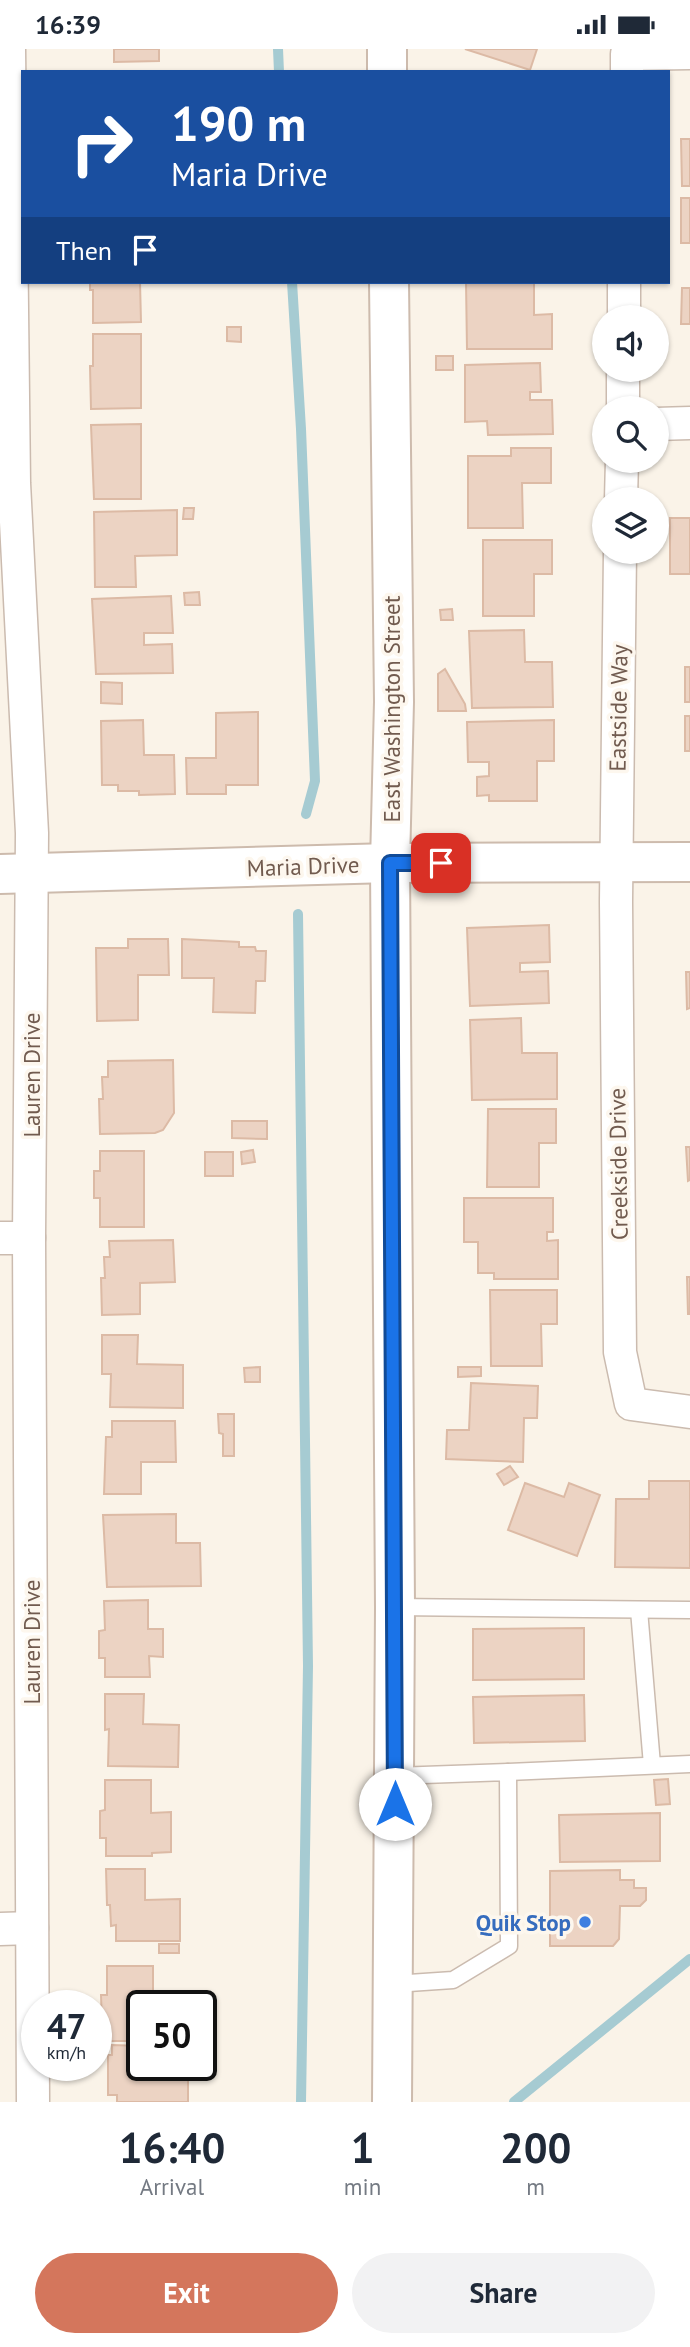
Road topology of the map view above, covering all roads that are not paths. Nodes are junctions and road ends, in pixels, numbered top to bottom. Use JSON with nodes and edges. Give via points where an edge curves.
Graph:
{"nodes":[{"id":1,"x":9,"y":49,"type":"edge"},
{"id":2,"x":387,"y":49,"type":"edge"},
{"id":3,"x":690,"y":53,"type":"edge"},
{"id":4,"x":627,"y":63,"type":"edge"},
{"id":5,"x":387,"y":70,"type":"edge"},
{"id":6,"x":389,"y":284,"type":"edge"},
{"id":7,"x":624,"y":284,"type":"edge"},
{"id":8,"x":624,"y":305,"type":"edge"},
{"id":9,"x":690,"y":423,"type":"edge"},
{"id":10,"x":669,"y":424,"type":"edge"},
{"id":11,"x":7,"y":483,"type":"edge"},
{"id":12,"x":620,"y":564,"type":"edge"},
{"id":13,"x":690,"y":862,"type":"edge"},
{"id":14,"x":390,"y":863,"type":"junction"},
{"id":15,"x":616,"y":864,"type":"junction"},
{"id":16,"x":16,"y":874,"type":"edge"},
{"id":17,"x":15,"y":1238,"type":"edge"},
{"id":18,"x":690,"y":1412,"type":"edge"},
{"id":19,"x":395,"y":1607,"type":"junction"},
{"id":20,"x":639,"y":1610,"type":"junction"},
{"id":21,"x":690,"y":1610,"type":"edge"},
{"id":22,"x":690,"y":1764,"type":"edge"},
{"id":23,"x":652,"y":1765,"type":"junction"},
{"id":24,"x":508,"y":1772,"type":"junction"},
{"id":25,"x":395,"y":1776,"type":"junction"},
{"id":26,"x":0,"y":1929,"type":"edge"},
{"id":27,"x":32,"y":1929,"type":"junction"},
{"id":28,"x":394,"y":1984,"type":"junction"},
{"id":29,"x":33,"y":2102,"type":"edge"},
{"id":30,"x":392,"y":2102,"type":"edge"}],
"edges":[{"from":1,"to":11,"type":"street","name":"Lauren Drive"},
{"from":2,"to":5,"type":"main road"},
{"from":3,"to":4,"type":"street"},
{"from":6,"to":14,"type":"main road","name":"East Washington Street","via":[[394,702]]},
{"from":7,"to":8,"type":"street"},
{"from":9,"to":10,"type":"street"},
{"from":11,"to":16,"type":"street","name":"Lauren Drive","via":[[31,818]]},
{"from":12,"to":15,"type":"street","name":"Eastside Way"},
{"from":13,"to":15,"type":"main road","name":"Maria Drive"},
{"from":14,"to":15,"type":"main road","name":"Maria Drive"},
{"from":14,"to":16,"type":"main road","name":"Maria Drive"},
{"from":14,"to":19,"type":"main road","name":"East Washington Street"},
{"from":15,"to":18,"type":"street","name":"Creekside Drive","via":[[620,1352],[631,1403]]},
{"from":16,"to":17,"type":"street","name":"Lauren Drive"},
{"from":17,"to":27,"type":"street","name":"Lauren Drive"},
{"from":19,"to":20,"type":"lane"},
{"from":19,"to":25,"type":"main road","name":"East Washington Street"},
{"from":20,"to":21,"type":"lane"},
{"from":20,"to":23,"type":"lane"},
{"from":22,"to":23,"type":"lane"},
{"from":23,"to":24,"type":"lane"},
{"from":24,"to":25,"type":"lane"},
{"from":24,"to":28,"type":"lane","via":[[509,1946],[453,1980]]},
{"from":25,"to":28,"type":"main road","name":"East Washington Street"},
{"from":26,"to":27,"type":"street"},
{"from":27,"to":29,"type":"street","name":"Lauren Drive"},
{"from":28,"to":30,"type":"main road","name":"East Washington Street"}]}
